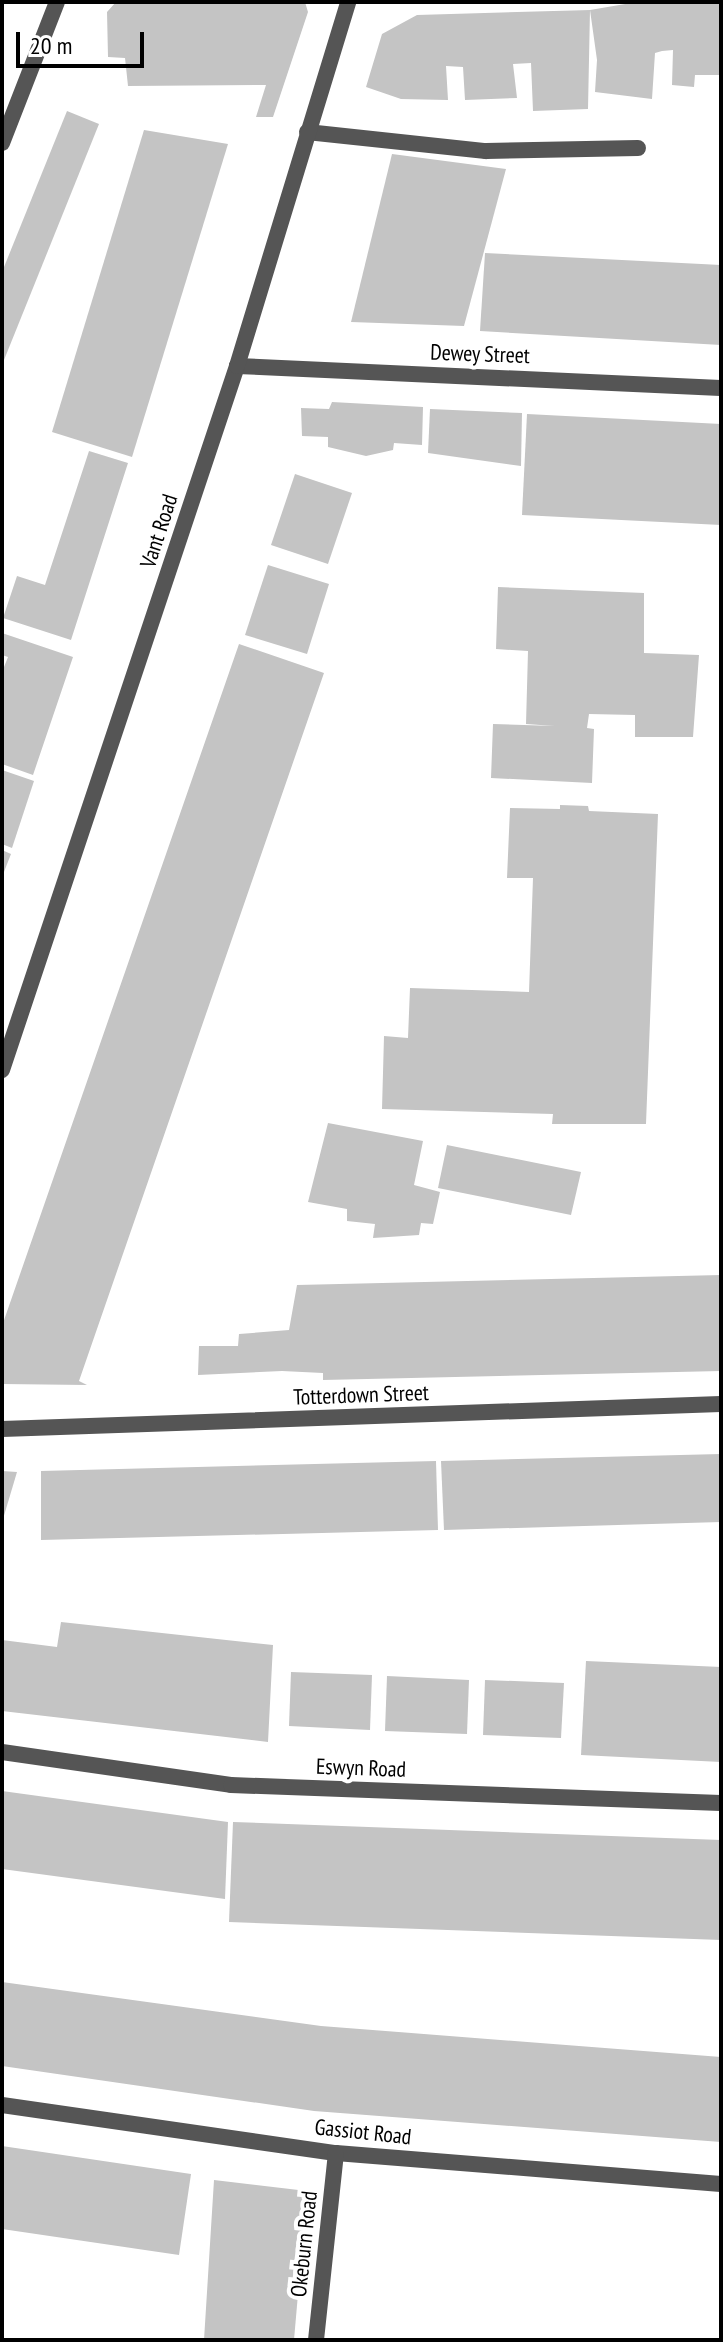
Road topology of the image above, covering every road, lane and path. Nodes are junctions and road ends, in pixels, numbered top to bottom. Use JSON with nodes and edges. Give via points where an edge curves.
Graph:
{"nodes":[{"id":1,"x":57,"y":2,"type":"edge"},
{"id":2,"x":348,"y":2,"type":"edge"},
{"id":3,"x":307,"y":132,"type":"junction"},
{"id":4,"x":2,"y":143,"type":"edge"},
{"id":5,"x":638,"y":148,"type":"dead end"},
{"id":6,"x":237,"y":366,"type":"junction"},
{"id":7,"x":721,"y":388,"type":"edge"},
{"id":8,"x":2,"y":1070,"type":"edge"},
{"id":9,"x":721,"y":1404,"type":"edge"},
{"id":10,"x":2,"y":1429,"type":"edge"},
{"id":11,"x":2,"y":1752,"type":"edge"},
{"id":12,"x":721,"y":1803,"type":"edge"},
{"id":13,"x":2,"y":2105,"type":"edge"},
{"id":14,"x":336,"y":2153,"type":"junction"},
{"id":15,"x":721,"y":2184,"type":"edge"},
{"id":16,"x":316,"y":2340,"type":"edge"}],
"edges":[{"from":1,"to":4,"type":"street"},
{"from":2,"to":3,"type":"street","name":"Vant Road"},
{"from":3,"to":5,"type":"street","via":[[486,151]]},
{"from":3,"to":6,"type":"street","name":"Vant Road"},
{"from":6,"to":7,"type":"street","name":"Dewey Street"},
{"from":6,"to":8,"type":"street","name":"Vant Road"},
{"from":9,"to":10,"type":"street","name":"Totterdown Street"},
{"from":11,"to":12,"type":"street","name":"Eswyn Road","via":[[231,1785]]},
{"from":13,"to":14,"type":"street","name":"Gassiot Road"},
{"from":14,"to":15,"type":"street","name":"Gassiot Road"},
{"from":14,"to":16,"type":"street","name":"Okeburn Road"}]}
